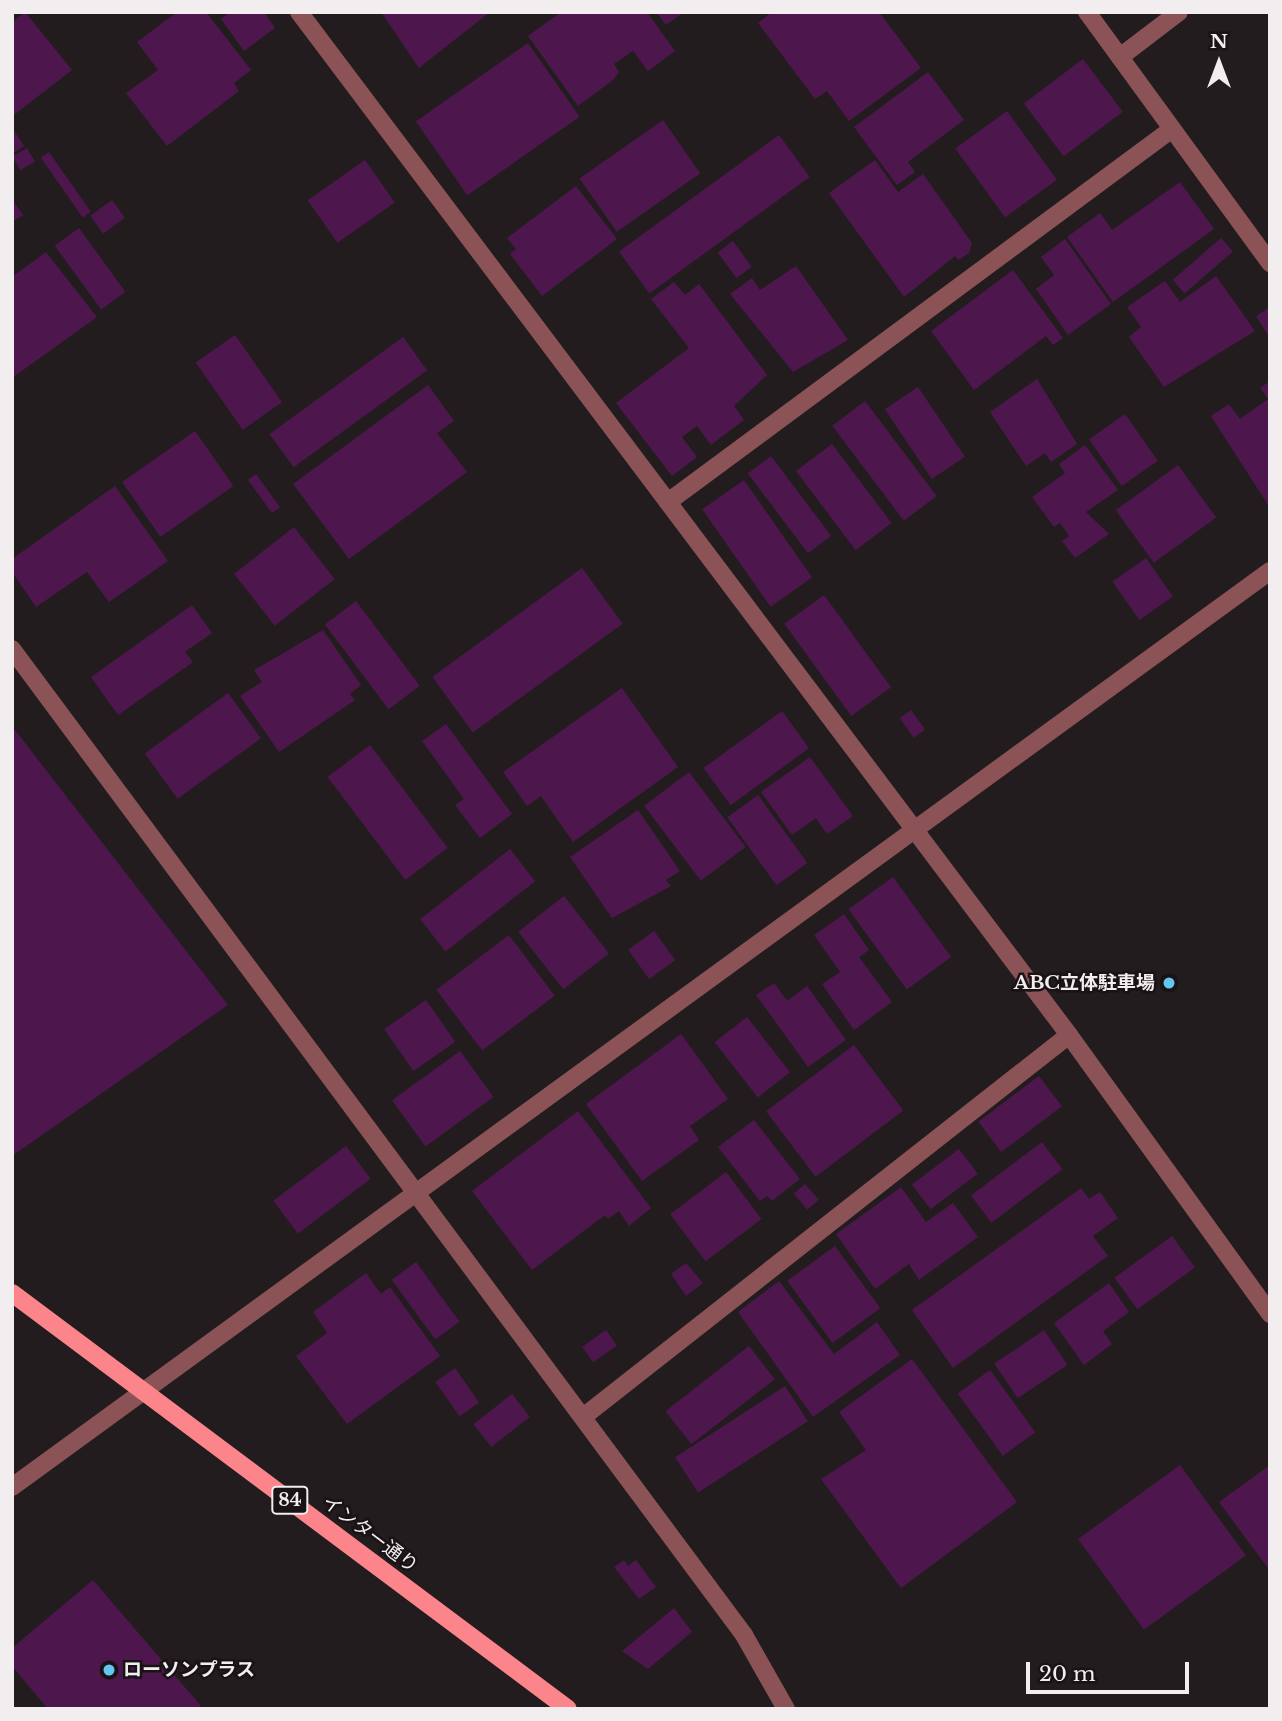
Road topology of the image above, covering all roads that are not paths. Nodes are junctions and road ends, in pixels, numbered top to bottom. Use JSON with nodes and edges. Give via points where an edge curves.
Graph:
{"nodes":[{"id":1,"x":299,"y":12,"type":"edge"},
{"id":2,"x":1087,"y":12,"type":"edge"},
{"id":3,"x":1179,"y":12,"type":"edge"},
{"id":4,"x":1120,"y":57,"type":"junction"},
{"id":5,"x":1172,"y":129,"type":"junction"},
{"id":6,"x":1270,"y":263,"type":"edge"},
{"id":7,"x":668,"y":502,"type":"junction"},
{"id":8,"x":1270,"y":570,"type":"edge"},
{"id":9,"x":12,"y":649,"type":"edge"},
{"id":10,"x":913,"y":829,"type":"junction"},
{"id":11,"x":1069,"y":1035,"type":"junction"},
{"id":12,"x":419,"y":1193,"type":"junction"},
{"id":13,"x":12,"y":1293,"type":"edge"},
{"id":14,"x":1270,"y":1314,"type":"edge"},
{"id":15,"x":145,"y":1391,"type":"junction"},
{"id":16,"x":583,"y":1417,"type":"junction"},
{"id":17,"x":12,"y":1487,"type":"edge"},
{"id":18,"x":568,"y":1709,"type":"edge"},
{"id":19,"x":786,"y":1709,"type":"edge"}],
"edges":[{"from":1,"to":7,"type":"street"},
{"from":2,"to":4,"type":"street"},
{"from":3,"to":4,"type":"street"},
{"from":4,"to":5,"type":"street"},
{"from":5,"to":6,"type":"street"},
{"from":5,"to":7,"type":"street"},
{"from":7,"to":10,"type":"street"},
{"from":8,"to":10,"type":"street"},
{"from":9,"to":12,"type":"street"},
{"from":10,"to":11,"type":"street"},
{"from":10,"to":12,"type":"street"},
{"from":11,"to":14,"type":"street"},
{"from":11,"to":16,"type":"street"},
{"from":12,"to":15,"type":"street"},
{"from":12,"to":16,"type":"street"},
{"from":13,"to":15,"type":"main road","name":"インター通り","number":"84"},
{"from":15,"to":17,"type":"street"},
{"from":15,"to":18,"type":"main road","name":"インター通り","number":"84"},
{"from":16,"to":19,"type":"street","via":[[744,1635]]}]}
